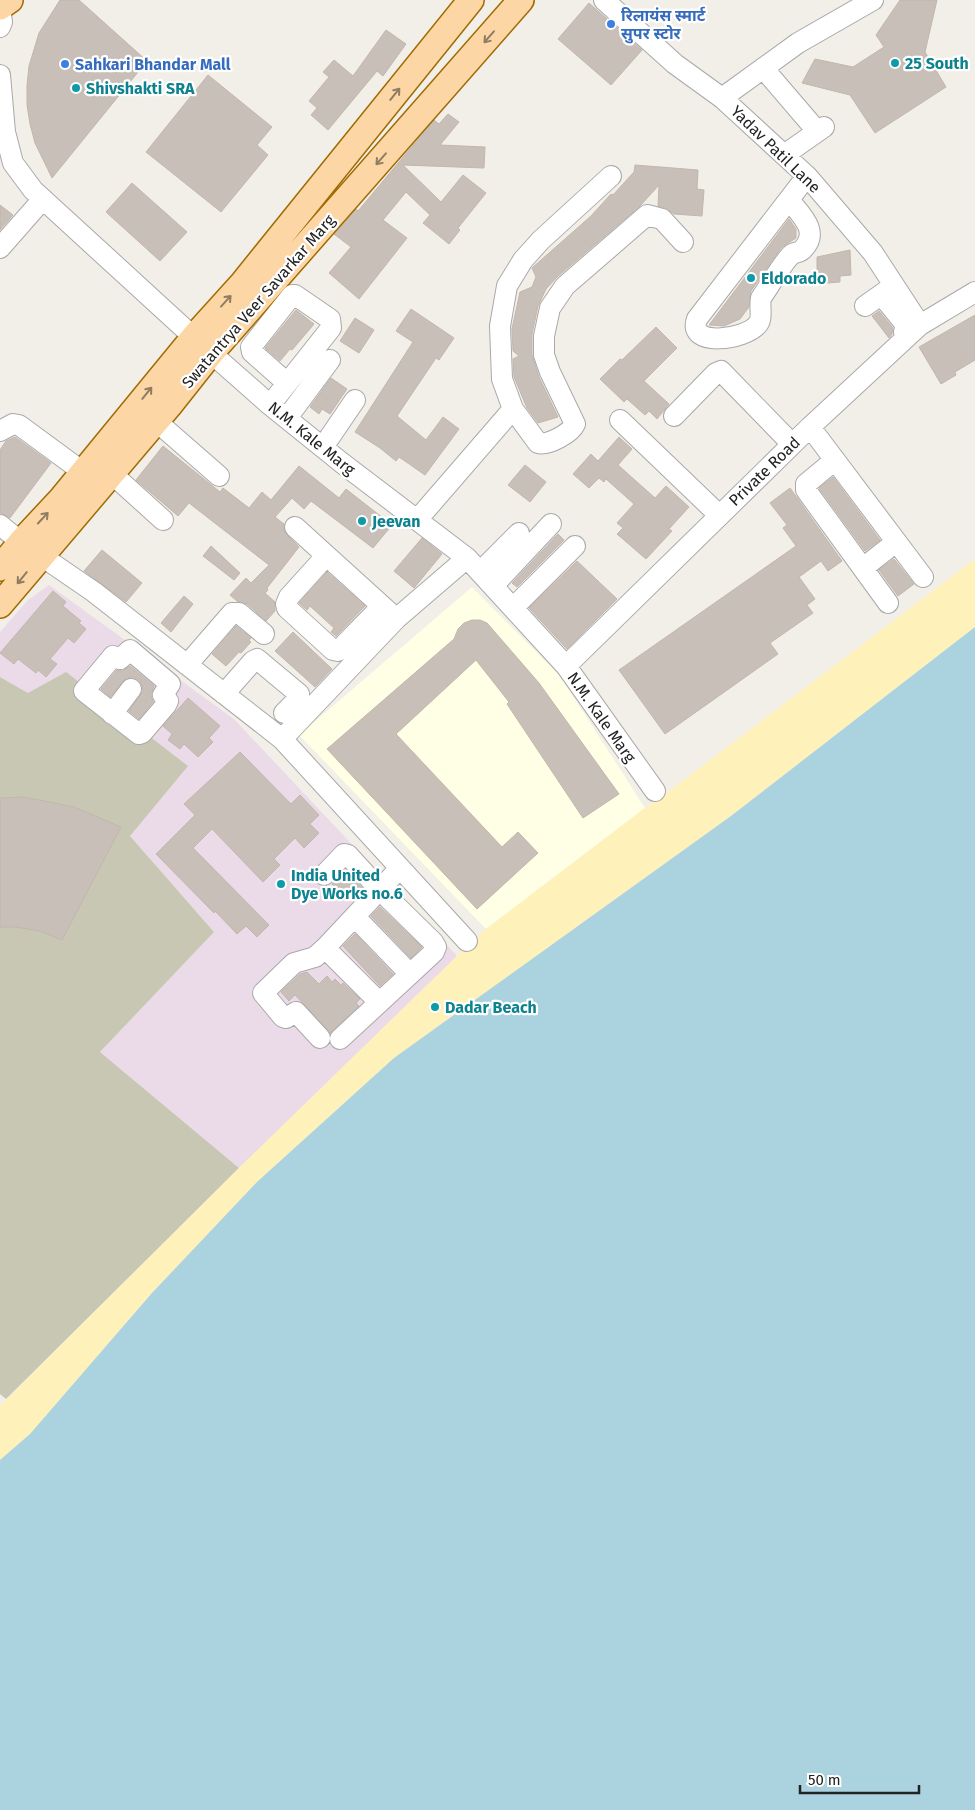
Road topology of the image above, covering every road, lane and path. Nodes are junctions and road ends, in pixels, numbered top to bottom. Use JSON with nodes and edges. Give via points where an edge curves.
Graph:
{"nodes":[{"id":1,"x":10,"y":0,"type":"edge"},
{"id":2,"x":471,"y":0,"type":"edge"},
{"id":3,"x":521,"y":0,"type":"edge"},
{"id":4,"x":604,"y":0,"type":"edge"},
{"id":5,"x":873,"y":0,"type":"edge"},
{"id":6,"x":0,"y":7,"type":"edge"},
{"id":7,"x":0,"y":27,"type":"edge"},
{"id":8,"x":763,"y":68,"type":"junction"},
{"id":9,"x":0,"y":75,"type":"edge"},
{"id":10,"x":722,"y":98,"type":"junction"},
{"id":11,"x":2,"y":135,"type":"edge"},
{"id":12,"x":784,"y":155,"type":"junction"},
{"id":13,"x":611,"y":176,"type":"dead end"},
{"id":14,"x":807,"y":176,"type":"junction"},
{"id":15,"x":43,"y":199,"type":"junction"},
{"id":16,"x":789,"y":200,"type":"junction"},
{"id":17,"x":683,"y":242,"type":"dead end"},
{"id":18,"x":0,"y":248,"type":"edge"},
{"id":19,"x":889,"y":291,"type":"junction"},
{"id":20,"x":975,"y":292,"type":"edge"},
{"id":21,"x":865,"y":306,"type":"dead end"},
{"id":22,"x":260,"y":315,"type":"junction"},
{"id":23,"x":920,"y":324,"type":"junction"},
{"id":24,"x":895,"y":340,"type":"junction"},
{"id":25,"x":202,"y":345,"type":"junction"},
{"id":26,"x":330,"y":360,"type":"dead end"},
{"id":27,"x":288,"y":383,"type":"junction"},
{"id":28,"x":270,"y":405,"type":"junction"},
{"id":29,"x":513,"y":409,"type":"junction"},
{"id":30,"x":342,"y":415,"type":"dead end"},
{"id":31,"x":674,"y":416,"type":"dead end"},
{"id":32,"x":287,"y":418,"type":"junction"},
{"id":33,"x":620,"y":420,"type":"dead end"},
{"id":34,"x":156,"y":421,"type":"junction"},
{"id":35,"x":810,"y":427,"type":"junction"},
{"id":36,"x":0,"y":431,"type":"edge"},
{"id":37,"x":792,"y":444,"type":"junction"},
{"id":38,"x":322,"y":447,"type":"junction"},
{"id":39,"x":835,"y":460,"type":"junction"},
{"id":40,"x":83,"y":472,"type":"junction"},
{"id":41,"x":111,"y":473,"type":"junction"},
{"id":42,"x":219,"y":476,"type":"dead end"},
{"id":43,"x":719,"y":515,"type":"junction"},
{"id":44,"x":163,"y":520,"type":"dead end"},
{"id":45,"x":417,"y":520,"type":"junction"},
{"id":46,"x":551,"y":524,"type":"dead end"},
{"id":47,"x":0,"y":525,"type":"edge"},
{"id":48,"x":295,"y":527,"type":"dead end"},
{"id":49,"x":519,"y":533,"type":"dead end"},
{"id":50,"x":21,"y":542,"type":"junction"},
{"id":51,"x":896,"y":542,"type":"junction"},
{"id":52,"x":575,"y":546,"type":"dead end"},
{"id":53,"x":42,"y":555,"type":"junction"},
{"id":54,"x":326,"y":556,"type":"junction"},
{"id":55,"x":0,"y":568,"type":"edge"},
{"id":56,"x":863,"y":568,"type":"junction"},
{"id":57,"x":485,"y":573,"type":"junction"},
{"id":58,"x":923,"y":577,"type":"dead end"},
{"id":59,"x":518,"y":603,"type":"junction"},
{"id":60,"x":888,"y":604,"type":"dead end"},
{"id":61,"x":0,"y":605,"type":"edge"},
{"id":62,"x":389,"y":613,"type":"junction"},
{"id":63,"x":280,"y":616,"type":"dead end"},
{"id":64,"x":264,"y":634,"type":"junction"},
{"id":65,"x":165,"y":648,"type":"junction"},
{"id":66,"x":187,"y":665,"type":"junction"},
{"id":67,"x":150,"y":666,"type":"junction"},
{"id":68,"x":566,"y":666,"type":"junction"},
{"id":69,"x":132,"y":689,"type":"dead end"},
{"id":70,"x":220,"y":691,"type":"junction"},
{"id":71,"x":284,"y":713,"type":"dead end"},
{"id":72,"x":112,"y":714,"type":"junction"},
{"id":73,"x":282,"y":739,"type":"junction"},
{"id":74,"x":655,"y":792,"type":"dead end"},
{"id":75,"x":400,"y":868,"type":"junction"},
{"id":76,"x":324,"y":875,"type":"dead end"},
{"id":77,"x":380,"y":890,"type":"junction"},
{"id":78,"x":355,"y":917,"type":"junction"},
{"id":79,"x":468,"y":941,"type":"dead end"},
{"id":80,"x":325,"y":948,"type":"junction"},
{"id":81,"x":410,"y":974,"type":"junction"},
{"id":82,"x":379,"y":1002,"type":"junction"},
{"id":83,"x":320,"y":1038,"type":"dead end"},
{"id":84,"x":340,"y":1039,"type":"dead end"}],
"edges":[{"from":1,"to":6,"type":"main road"},
{"from":25,"to":2,"type":"main road","name":"Swatantrya Veer Savarkar Marg","one_way":true,"via":[[241,285]]},
{"from":3,"to":22,"type":"main road","name":"Swatantrya Veer Savarkar Marg","one_way":true},
{"from":4,"to":10,"type":"street","name":"Yadav Patil Lane","via":[[675,64]]},
{"from":5,"to":8,"type":"street"},
{"from":6,"to":7,"type":"street"},
{"from":8,"to":10,"type":"street"},
{"from":8,"to":12,"type":"street","via":[[820,129]]},
{"from":9,"to":11,"type":"street","name":"N.M. Kale Marg"},
{"from":10,"to":12,"type":"street","name":"Yadav Patil Lane"},
{"from":11,"to":15,"type":"street","name":"N.M. Kale Marg","via":[[13,163]]},
{"from":12,"to":14,"type":"street","name":"Yadav Patil Lane"},
{"from":13,"to":29,"type":"street","via":[[541,240],[506,286],[500,326],[502,379]]},
{"from":14,"to":16,"type":"street"},
{"from":14,"to":19,"type":"street","name":"Yadav Patil Lane","via":[[873,253]]},
{"from":15,"to":18,"type":"street"},
{"from":15,"to":25,"type":"street","name":"N.M. Kale Marg"},
{"from":16,"to":16,"type":"street","via":[[697,319],[698,333],[731,338],[758,325],[762,298],[791,255],[800,252],[808,242],[810,234],[810,227]]},
{"from":17,"to":29,"type":"street","via":[[662,219],[648,215],[565,286],[550,308],[544,354],[575,424],[573,428],[549,443],[538,443]]},
{"from":19,"to":21,"type":"street"},
{"from":19,"to":23,"type":"street","name":"Yadav Patil Lane"},
{"from":19,"to":24,"type":"street","via":[[906,326]]},
{"from":20,"to":23,"type":"street","name":"Private Road"},
{"from":22,"to":25,"type":"main road","name":"Swatantrya Veer Savarkar Marg"},
{"from":22,"to":27,"type":"street","via":[[251,350]]},
{"from":22,"to":27,"type":"street","via":[[295,295],[332,322],[331,328]]},
{"from":23,"to":24,"type":"street","name":"Private Road"},
{"from":24,"to":35,"type":"street","name":"Private Road"},
{"from":25,"to":28,"type":"street","name":"N.M. Kale Marg"},
{"from":25,"to":34,"type":"main road","name":"Swatantrya Veer Savarkar Marg"},
{"from":40,"to":25,"type":"main road","name":"Swatantrya Veer Savarkar Marg","one_way":true},
{"from":26,"to":32,"type":"street"},
{"from":27,"to":28,"type":"street"},
{"from":28,"to":32,"type":"street","name":"N.M. Kale Marg"},
{"from":29,"to":45,"type":"street"},
{"from":30,"to":38,"type":"street"},
{"from":31,"to":37,"type":"street","via":[[721,371]]},
{"from":32,"to":38,"type":"street","name":"N.M. Kale Marg"},
{"from":33,"to":43,"type":"street"},
{"from":34,"to":41,"type":"main road","name":"Swatantrya Veer Savarkar Marg"},
{"from":34,"to":42,"type":"street"},
{"from":35,"to":37,"type":"street","name":"Private Road"},
{"from":35,"to":39,"type":"street"},
{"from":36,"to":40,"type":"street","via":[[13,424],[19,425]]},
{"from":37,"to":43,"type":"street","name":"Private Road"},
{"from":38,"to":45,"type":"street","name":"N.M. Kale Marg"},
{"from":39,"to":51,"type":"street"},
{"from":39,"to":56,"type":"street","via":[[806,484],[806,490]]},
{"from":50,"to":40,"type":"main road","name":"Swatantrya Veer Savarkar Marg","one_way":true},
{"from":41,"to":44,"type":"street"},
{"from":41,"to":53,"type":"main road","name":"Swatantrya Veer Savarkar Marg"},
{"from":43,"to":68,"type":"street","name":"Private Road"},
{"from":45,"to":57,"type":"street","name":"N.M. Kale Marg"},
{"from":46,"to":57,"type":"street"},
{"from":47,"to":50,"type":"street"},
{"from":48,"to":54,"type":"street"},
{"from":49,"to":57,"type":"street"},
{"from":50,"to":53,"type":"street"},
{"from":50,"to":55,"type":"main road","name":"Swatantrya Veer Savarkar Marg"},
{"from":51,"to":56,"type":"street"},
{"from":51,"to":58,"type":"street"},
{"from":52,"to":59,"type":"street"},
{"from":53,"to":61,"type":"main road","name":"Swatantrya Veer Savarkar Marg","one_way":true},
{"from":53,"to":65,"type":"street"},
{"from":54,"to":62,"type":"street"},
{"from":54,"to":62,"type":"street","via":[[289,597],[287,608],[338,652]]},
{"from":56,"to":60,"type":"street"},
{"from":57,"to":59,"type":"street","name":"N.M. Kale Marg"},
{"from":57,"to":62,"type":"street"},
{"from":59,"to":68,"type":"street","name":"N.M. Kale Marg"},
{"from":62,"to":73,"type":"street"},
{"from":63,"to":64,"type":"street"},
{"from":64,"to":66,"type":"street","via":[[240,613],[232,613]]},
{"from":64,"to":70,"type":"street"},
{"from":65,"to":66,"type":"street"},
{"from":65,"to":67,"type":"street"},
{"from":66,"to":70,"type":"street"},
{"from":67,"to":72,"type":"street","via":[[170,683],[162,695],[168,702],[166,705],[139,734]]},
{"from":67,"to":72,"type":"street","via":[[129,650],[120,659],[112,656],[85,687],[84,692]]},
{"from":68,"to":74,"type":"street","name":"N.M. Kale Marg"},
{"from":69,"to":72,"type":"street"},
{"from":70,"to":71,"type":"street","via":[[257,659],[299,694]]},
{"from":70,"to":73,"type":"street"},
{"from":73,"to":75,"type":"street"},
{"from":75,"to":77,"type":"street"},
{"from":75,"to":79,"type":"street"},
{"from":76,"to":77,"type":"street","via":[[346,854]]},
{"from":77,"to":78,"type":"street"},
{"from":77,"to":81,"type":"street","via":[[435,945],[434,952]]},
{"from":78,"to":80,"type":"street"},
{"from":78,"to":81,"type":"street"},
{"from":80,"to":82,"type":"street"},
{"from":80,"to":83,"type":"street","via":[[315,957],[294,963],[263,993],[283,1017],[296,1012]]},
{"from":81,"to":82,"type":"street"},
{"from":82,"to":84,"type":"street"}]}
